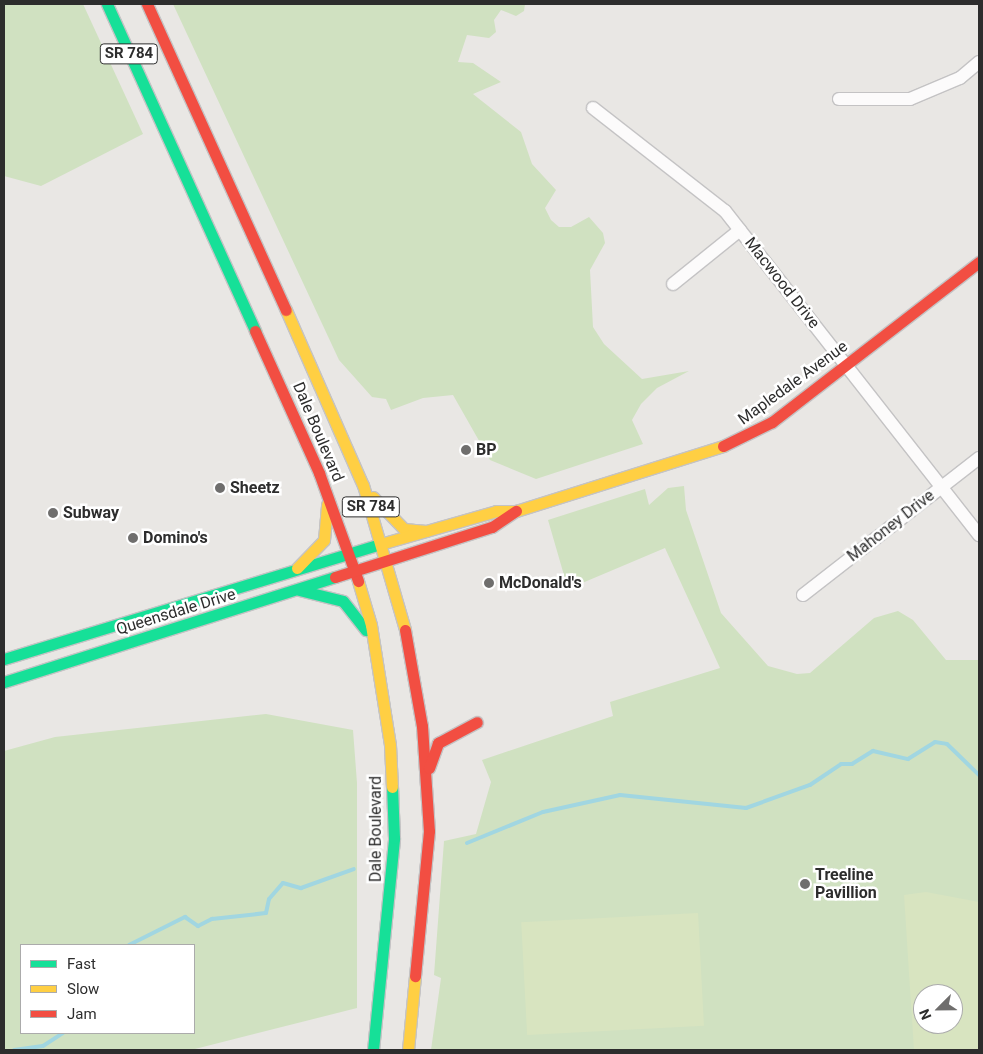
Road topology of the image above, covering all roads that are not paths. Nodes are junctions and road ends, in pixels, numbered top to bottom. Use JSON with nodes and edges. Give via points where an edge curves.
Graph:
{"nodes":[{"id":1,"x":106,"y":4,"type":"edge"},
{"id":2,"x":148,"y":4,"type":"edge"},
{"id":3,"x":979,"y":62,"type":"edge"},
{"id":4,"x":839,"y":99,"type":"dead end"},
{"id":5,"x":593,"y":108,"type":"dead end"},
{"id":6,"x":740,"y":230,"type":"junction"},
{"id":7,"x":979,"y":262,"type":"edge"},
{"id":8,"x":674,"y":284,"type":"dead end"},
{"id":9,"x":846,"y":365,"type":"junction"},
{"id":10,"x":979,"y":458,"type":"edge"},
{"id":11,"x":363,"y":485,"type":"junction"},
{"id":12,"x":942,"y":487,"type":"junction"},
{"id":13,"x":327,"y":492,"type":"junction"},
{"id":14,"x":516,"y":511,"type":"junction"},
{"id":15,"x":426,"y":531,"type":"junction"},
{"id":16,"x":979,"y":535,"type":"edge"},
{"id":17,"x":384,"y":543,"type":"junction"},
{"id":18,"x":350,"y":553,"type":"junction"},
{"id":19,"x":389,"y":560,"type":"junction"},
{"id":20,"x":296,"y":568,"type":"junction"},
{"id":21,"x":357,"y":571,"type":"junction"},
{"id":22,"x":299,"y":590,"type":"junction"},
{"id":23,"x":803,"y":594,"type":"dead end"},
{"id":24,"x":375,"y":645,"type":"junction"},
{"id":25,"x":4,"y":659,"type":"edge"},
{"id":26,"x":4,"y":682,"type":"edge"},
{"id":27,"x":478,"y":722,"type":"dead end"},
{"id":28,"x":427,"y":778,"type":"junction"},
{"id":29,"x":373,"y":1050,"type":"edge"},
{"id":30,"x":408,"y":1050,"type":"edge"}],
"edges":[{"from":1,"to":13,"type":"main road","name":"Dale Boulevard","number":"SR 784"},
{"from":2,"to":11,"type":"main road","name":"Dale Boulevard","number":"SR 784"},
{"from":3,"to":4,"type":"street","via":[[960,78],[910,99]]},
{"from":5,"to":6,"type":"street","name":"Macwood Drive","via":[[706,193]]},
{"from":6,"to":8,"type":"street"},
{"from":6,"to":9,"type":"street","name":"Macwood Drive"},
{"from":7,"to":9,"type":"main road","name":"Mapledale Avenue"},
{"from":9,"to":12,"type":"street","name":"Macwood Drive"},
{"from":9,"to":14,"type":"main road","name":"Mapledale Avenue","via":[[741,440]]},
{"from":10,"to":12,"type":"street","name":"Mahoney Drive"},
{"from":11,"to":15,"type":"main road","via":[[396,524],[409,531]]},
{"from":11,"to":17,"type":"main road","name":"Dale Boulevard","number":"SR 784"},
{"from":12,"to":16,"type":"street","name":"Macwood Drive"},
{"from":12,"to":23,"type":"street","name":"Mahoney Drive"},
{"from":13,"to":18,"type":"main road","name":"Dale Boulevard","number":"SR 784"},
{"from":13,"to":20,"type":"main road","via":[[326,536]]},
{"from":14,"to":15,"type":"main road","name":"Mapledale Avenue","via":[[496,511]]},
{"from":14,"to":19,"type":"main road","name":"Mapledale Avenue","via":[[499,524]]},
{"from":15,"to":17,"type":"main road","name":"Mapledale Avenue"},
{"from":17,"to":18,"type":"main road","name":"Mapledale Avenue"},
{"from":17,"to":19,"type":"main road","name":"Dale Boulevard","number":"SR 784"},
{"from":18,"to":20,"type":"main road","name":"Queensdale Drive"},
{"from":18,"to":21,"type":"main road","name":"Dale Boulevard","number":"SR 784"},
{"from":19,"to":21,"type":"main road","name":"Mapledale Avenue"},
{"from":19,"to":28,"type":"main road","name":"Dale Boulevard","number":"SR 784","via":[[411,654]]},
{"from":20,"to":25,"type":"main road","name":"Queensdale Drive"},
{"from":21,"to":22,"type":"main road","name":"Queensdale Drive"},
{"from":21,"to":24,"type":"main road","name":"Dale Boulevard","number":"SR 784"},
{"from":22,"to":24,"type":"main road","via":[[344,601]]},
{"from":22,"to":26,"type":"main road","name":"Queensdale Drive"},
{"from":24,"to":29,"type":"main road","name":"Dale Boulevard","number":"SR 784","via":[[390,746],[394,838],[388,929]]},
{"from":27,"to":28,"type":"main road","via":[[438,743]]},
{"from":28,"to":30,"type":"main road","name":"Dale Boulevard","number":"SR 784","via":[[428,873]]}]}
